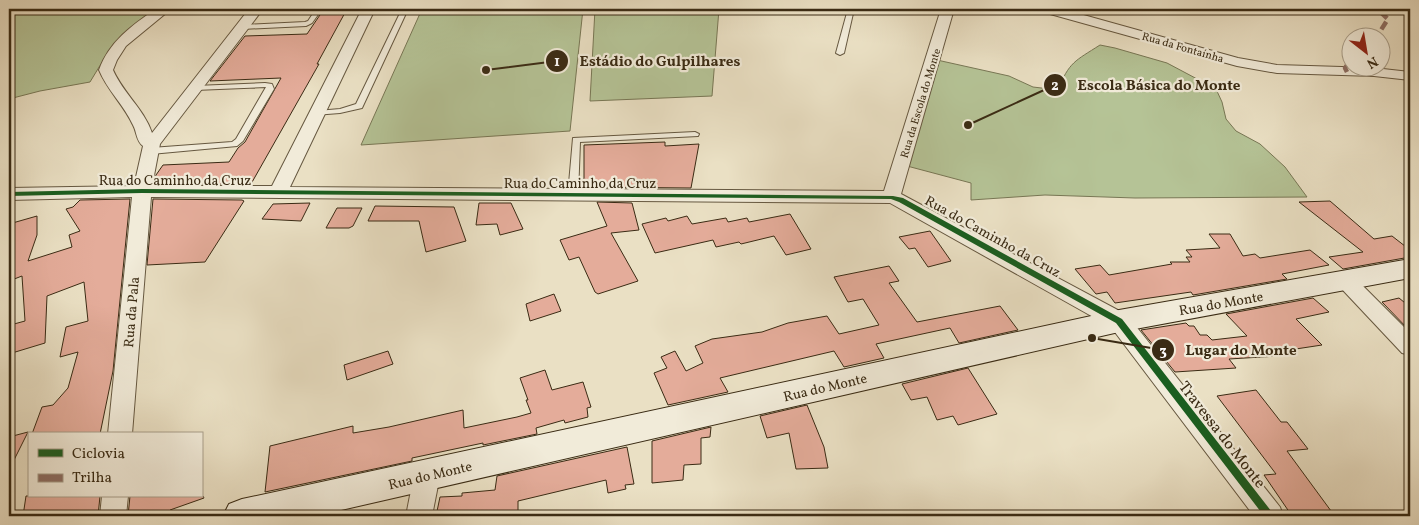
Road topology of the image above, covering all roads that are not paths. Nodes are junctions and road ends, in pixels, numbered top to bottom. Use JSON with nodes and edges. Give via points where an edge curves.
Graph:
{"nodes":[{"id":1,"x":163,"y":9,"type":"edge"},
{"id":2,"x":211,"y":9,"type":"edge"},
{"id":3,"x":256,"y":9,"type":"edge"},
{"id":4,"x":319,"y":9,"type":"edge"},
{"id":5,"x":369,"y":9,"type":"edge"},
{"id":6,"x":405,"y":9,"type":"edge"},
{"id":7,"x":852,"y":9,"type":"edge"},
{"id":8,"x":948,"y":9,"type":"edge"},
{"id":9,"x":1048,"y":9,"type":"edge"},
{"id":10,"x":242,"y":27,"type":"junction"},
{"id":11,"x":840,"y":53,"type":"dead end"},
{"id":12,"x":1410,"y":76,"type":"edge"},
{"id":13,"x":195,"y":88,"type":"junction"},
{"id":14,"x":317,"y":113,"type":"junction"},
{"id":15,"x":695,"y":134,"type":"dead end"},
{"id":16,"x":151,"y":148,"type":"junction"},
{"id":17,"x":142,"y":191,"type":"junction"},
{"id":18,"x":278,"y":193,"type":"junction"},
{"id":19,"x":9,"y":194,"type":"edge"},
{"id":20,"x":573,"y":195,"type":"junction"},
{"id":21,"x":891,"y":197,"type":"junction"},
{"id":22,"x":1410,"y":268,"type":"edge"},
{"id":23,"x":1346,"y":280,"type":"junction"},
{"id":24,"x":1119,"y":321,"type":"junction"},
{"id":25,"x":1410,"y":347,"type":"edge"},
{"id":26,"x":120,"y":432,"type":"edge"},
{"id":27,"x":427,"y":475,"type":"junction"},
{"id":28,"x":115,"y":498,"type":"edge"},
{"id":29,"x":113,"y":516,"type":"edge"},
{"id":30,"x":242,"y":516,"type":"edge"},
{"id":31,"x":419,"y":516,"type":"edge"},
{"id":32,"x":1270,"y":516,"type":"edge"}],
"edges":[{"from":1,"to":2,"type":"lane"},
{"from":1,"to":16,"type":"street","via":[[118,48],[106,70],[141,124]]},
{"from":3,"to":10,"type":"street"},
{"from":4,"to":10,"type":"lane","via":[[306,24]]},
{"from":5,"to":14,"type":"street"},
{"from":6,"to":14,"type":"lane","via":[[360,106],[340,112]]},
{"from":7,"to":11,"type":"lane"},
{"from":8,"to":21,"type":"street","name":"Rua da Escola do Monte"},
{"from":9,"to":12,"type":"street","name":"Rua da Fontaínha","via":[[1237,62],[1277,69]]},
{"from":10,"to":13,"type":"street"},
{"from":13,"to":16,"type":"street"},
{"from":13,"to":16,"type":"lane","via":[[265,85],[270,89],[239,141],[234,144]]},
{"from":14,"to":18,"type":"street"},
{"from":15,"to":20,"type":"lane","via":[[576,140]]},
{"from":16,"to":17,"type":"street","name":"Rua da Pala"},
{"from":17,"to":18,"type":"street","name":"Rua do Caminho da Cruz"},
{"from":17,"to":19,"type":"street","name":"Rua do Caminho da Cruz"},
{"from":17,"to":26,"type":"street","name":"Rua da Pala"},
{"from":18,"to":20,"type":"street","name":"Rua do Caminho da Cruz"},
{"from":20,"to":21,"type":"street","name":"Rua do Caminho da Cruz"},
{"from":21,"to":24,"type":"street","name":"Rua do Caminho da Cruz","via":[[907,202]]},
{"from":22,"to":23,"type":"street","name":"Rua do Monte"},
{"from":23,"to":24,"type":"street","name":"Rua do Monte"},
{"from":23,"to":25,"type":"street"},
{"from":24,"to":27,"type":"street","name":"Rua do Monte"},
{"from":24,"to":32,"type":"street","name":"Travessa do Monte"},
{"from":27,"to":30,"type":"street","name":"Rua do Monte"},
{"from":27,"to":31,"type":"street"},
{"from":28,"to":29,"type":"street"}]}
